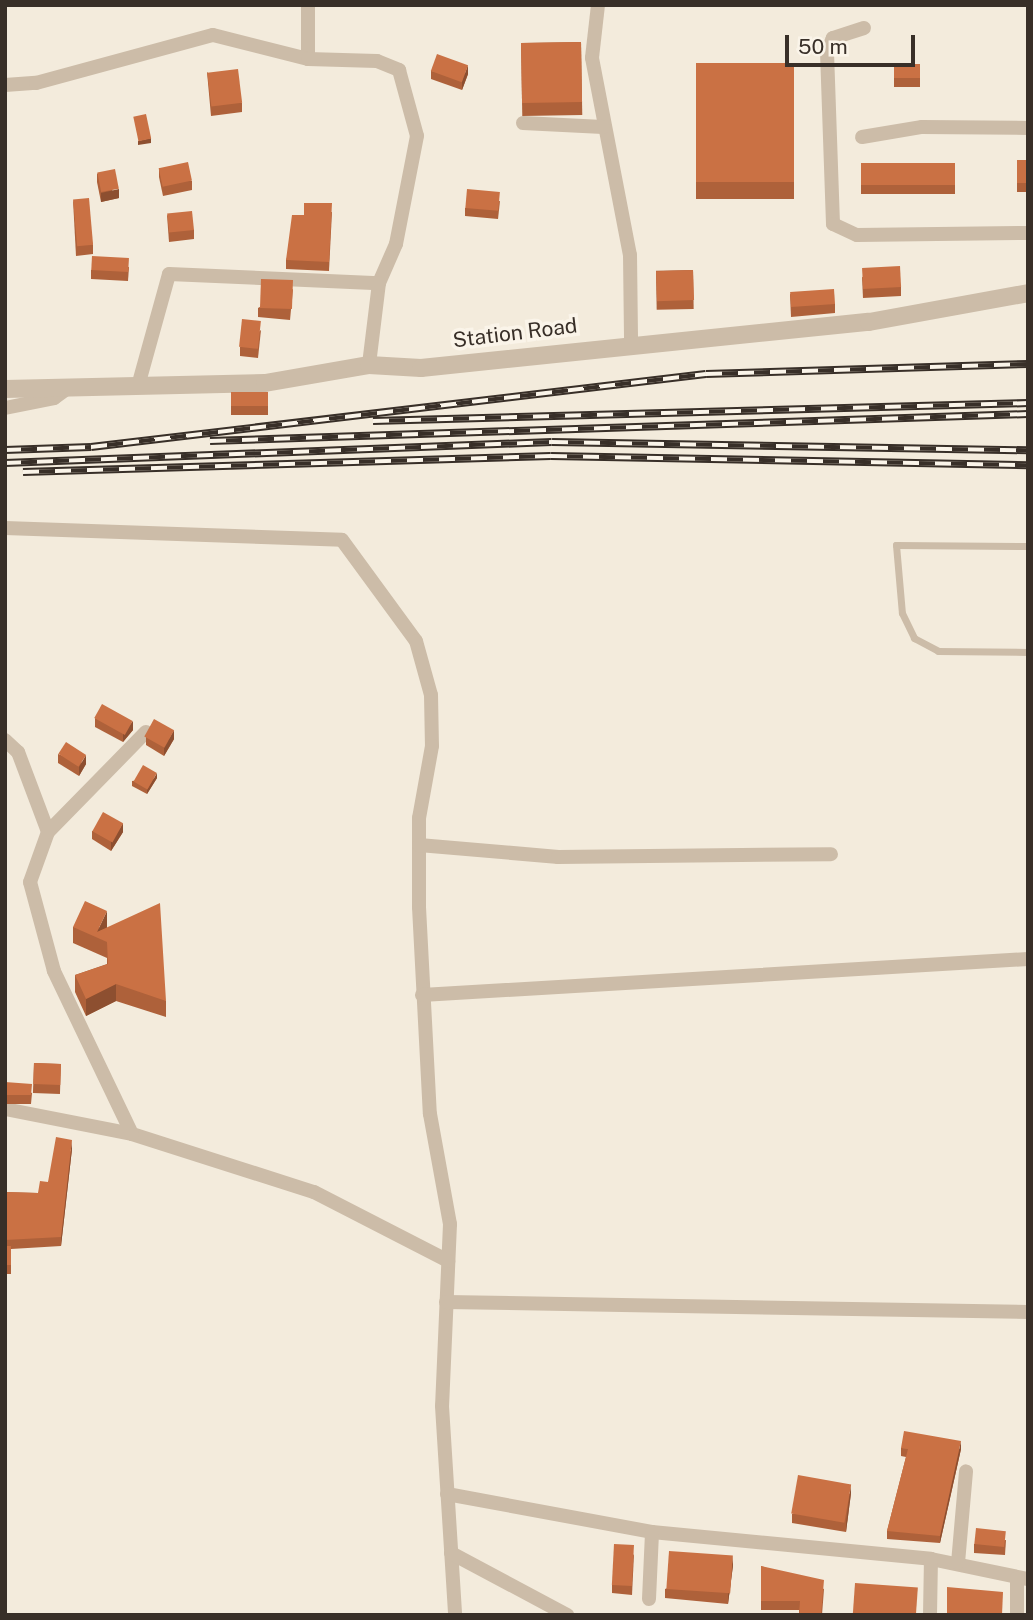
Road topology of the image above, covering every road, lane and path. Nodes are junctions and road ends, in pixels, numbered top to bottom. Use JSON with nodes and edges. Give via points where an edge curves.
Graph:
{"nodes":[{"id":1,"x":308,"y":5,"type":"edge"},
{"id":2,"x":598,"y":5,"type":"edge"},
{"id":3,"x":864,"y":28,"type":"dead end"},
{"id":4,"x":308,"y":59,"type":"junction"},
{"id":5,"x":5,"y":85,"type":"edge"},
{"id":6,"x":523,"y":123,"type":"dead end"},
{"id":7,"x":603,"y":127,"type":"junction"},
{"id":8,"x":1028,"y":128,"type":"edge"},
{"id":9,"x":862,"y":136,"type":"dead end"},
{"id":10,"x":1028,"y":233,"type":"edge"},
{"id":11,"x":379,"y":283,"type":"junction"},
{"id":12,"x":1028,"y":293,"type":"edge"},
{"id":13,"x":631,"y":342,"type":"junction"},
{"id":14,"x":369,"y":365,"type":"junction"},
{"id":15,"x":138,"y":386,"type":"junction"},
{"id":16,"x":68,"y":388,"type":"junction"},
{"id":17,"x":5,"y":389,"type":"edge"},
{"id":18,"x":5,"y":408,"type":"edge"},
{"id":19,"x":5,"y":528,"type":"edge"},
{"id":20,"x":1028,"y":546,"type":"edge"},
{"id":21,"x":1028,"y":652,"type":"edge"},
{"id":22,"x":146,"y":732,"type":"edge"},
{"id":23,"x":5,"y":740,"type":"edge"},
{"id":24,"x":48,"y":832,"type":"junction"},
{"id":25,"x":419,"y":845,"type":"junction"},
{"id":26,"x":831,"y":854,"type":"dead end"},
{"id":27,"x":1028,"y":959,"type":"edge"},
{"id":28,"x":422,"y":995,"type":"junction"},
{"id":29,"x":5,"y":1109,"type":"edge"},
{"id":30,"x":132,"y":1134,"type":"junction"},
{"id":31,"x":448,"y":1261,"type":"junction"},
{"id":32,"x":446,"y":1302,"type":"junction"},
{"id":33,"x":1028,"y":1312,"type":"edge"},
{"id":34,"x":966,"y":1471,"type":"dead end"},
{"id":35,"x":447,"y":1494,"type":"junction"},
{"id":36,"x":652,"y":1532,"type":"junction"},
{"id":37,"x":451,"y":1553,"type":"junction"},
{"id":38,"x":932,"y":1559,"type":"junction"},
{"id":39,"x":958,"y":1563,"type":"junction"},
{"id":40,"x":1023,"y":1578,"type":"edge"},
{"id":41,"x":649,"y":1599,"type":"dead end"},
{"id":42,"x":455,"y":1615,"type":"edge"},
{"id":43,"x":567,"y":1615,"type":"edge"},
{"id":44,"x":930,"y":1615,"type":"edge"},
{"id":45,"x":1017,"y":1615,"type":"edge"}],
"edges":[{"from":1,"to":4,"type":"street"},
{"from":2,"to":7,"type":"street","via":[[592,58]]},
{"from":3,"to":10,"type":"street","via":[[833,38],[827,52],[833,224],[857,235]]},
{"from":4,"to":5,"type":"street","via":[[213,35],[36,83]]},
{"from":4,"to":11,"type":"street","via":[[377,61],[399,70],[407,84],[417,136],[396,244]]},
{"from":6,"to":7,"type":"street"},
{"from":7,"to":13,"type":"street","via":[[630,255]]},
{"from":8,"to":9,"type":"street","via":[[922,127]]},
{"from":11,"to":14,"type":"street"},
{"from":11,"to":15,"type":"street","via":[[169,274]]},
{"from":12,"to":13,"type":"street","name":"Station Road","via":[[869,322]]},
{"from":13,"to":14,"type":"street","name":"Station Road","via":[[421,368]]},
{"from":14,"to":15,"type":"street","name":"Station Road","via":[[265,383]]},
{"from":15,"to":16,"type":"street","name":"Station Road"},
{"from":16,"to":17,"type":"street","name":"Station Road"},
{"from":16,"to":18,"type":"street","via":[[54,398]]},
{"from":19,"to":25,"type":"street","via":[[342,540],[416,641],[430,676],[432,746]]},
{"from":20,"to":21,"type":"lane","via":[[897,545],[902,613],[914,638],[938,650]]},
{"from":22,"to":24,"type":"street"},
{"from":23,"to":24,"type":"street","via":[[18,752]]},
{"from":24,"to":30,"type":"street","via":[[30,882],[34,904],[54,971]]},
{"from":25,"to":26,"type":"street","via":[[558,857]]},
{"from":25,"to":28,"type":"street"},
{"from":27,"to":28,"type":"street"},
{"from":28,"to":31,"type":"street","via":[[430,1114],[450,1224]]},
{"from":29,"to":30,"type":"street"},
{"from":30,"to":31,"type":"street","via":[[314,1192]]},
{"from":31,"to":32,"type":"street"},
{"from":32,"to":33,"type":"street"},
{"from":32,"to":35,"type":"street"},
{"from":34,"to":39,"type":"street"},
{"from":35,"to":36,"type":"street"},
{"from":35,"to":37,"type":"street"},
{"from":36,"to":38,"type":"street"},
{"from":36,"to":41,"type":"street"},
{"from":37,"to":42,"type":"street"},
{"from":37,"to":43,"type":"street"},
{"from":38,"to":39,"type":"street"},
{"from":38,"to":44,"type":"street"},
{"from":39,"to":40,"type":"street"},
{"from":40,"to":45,"type":"street"}]}
